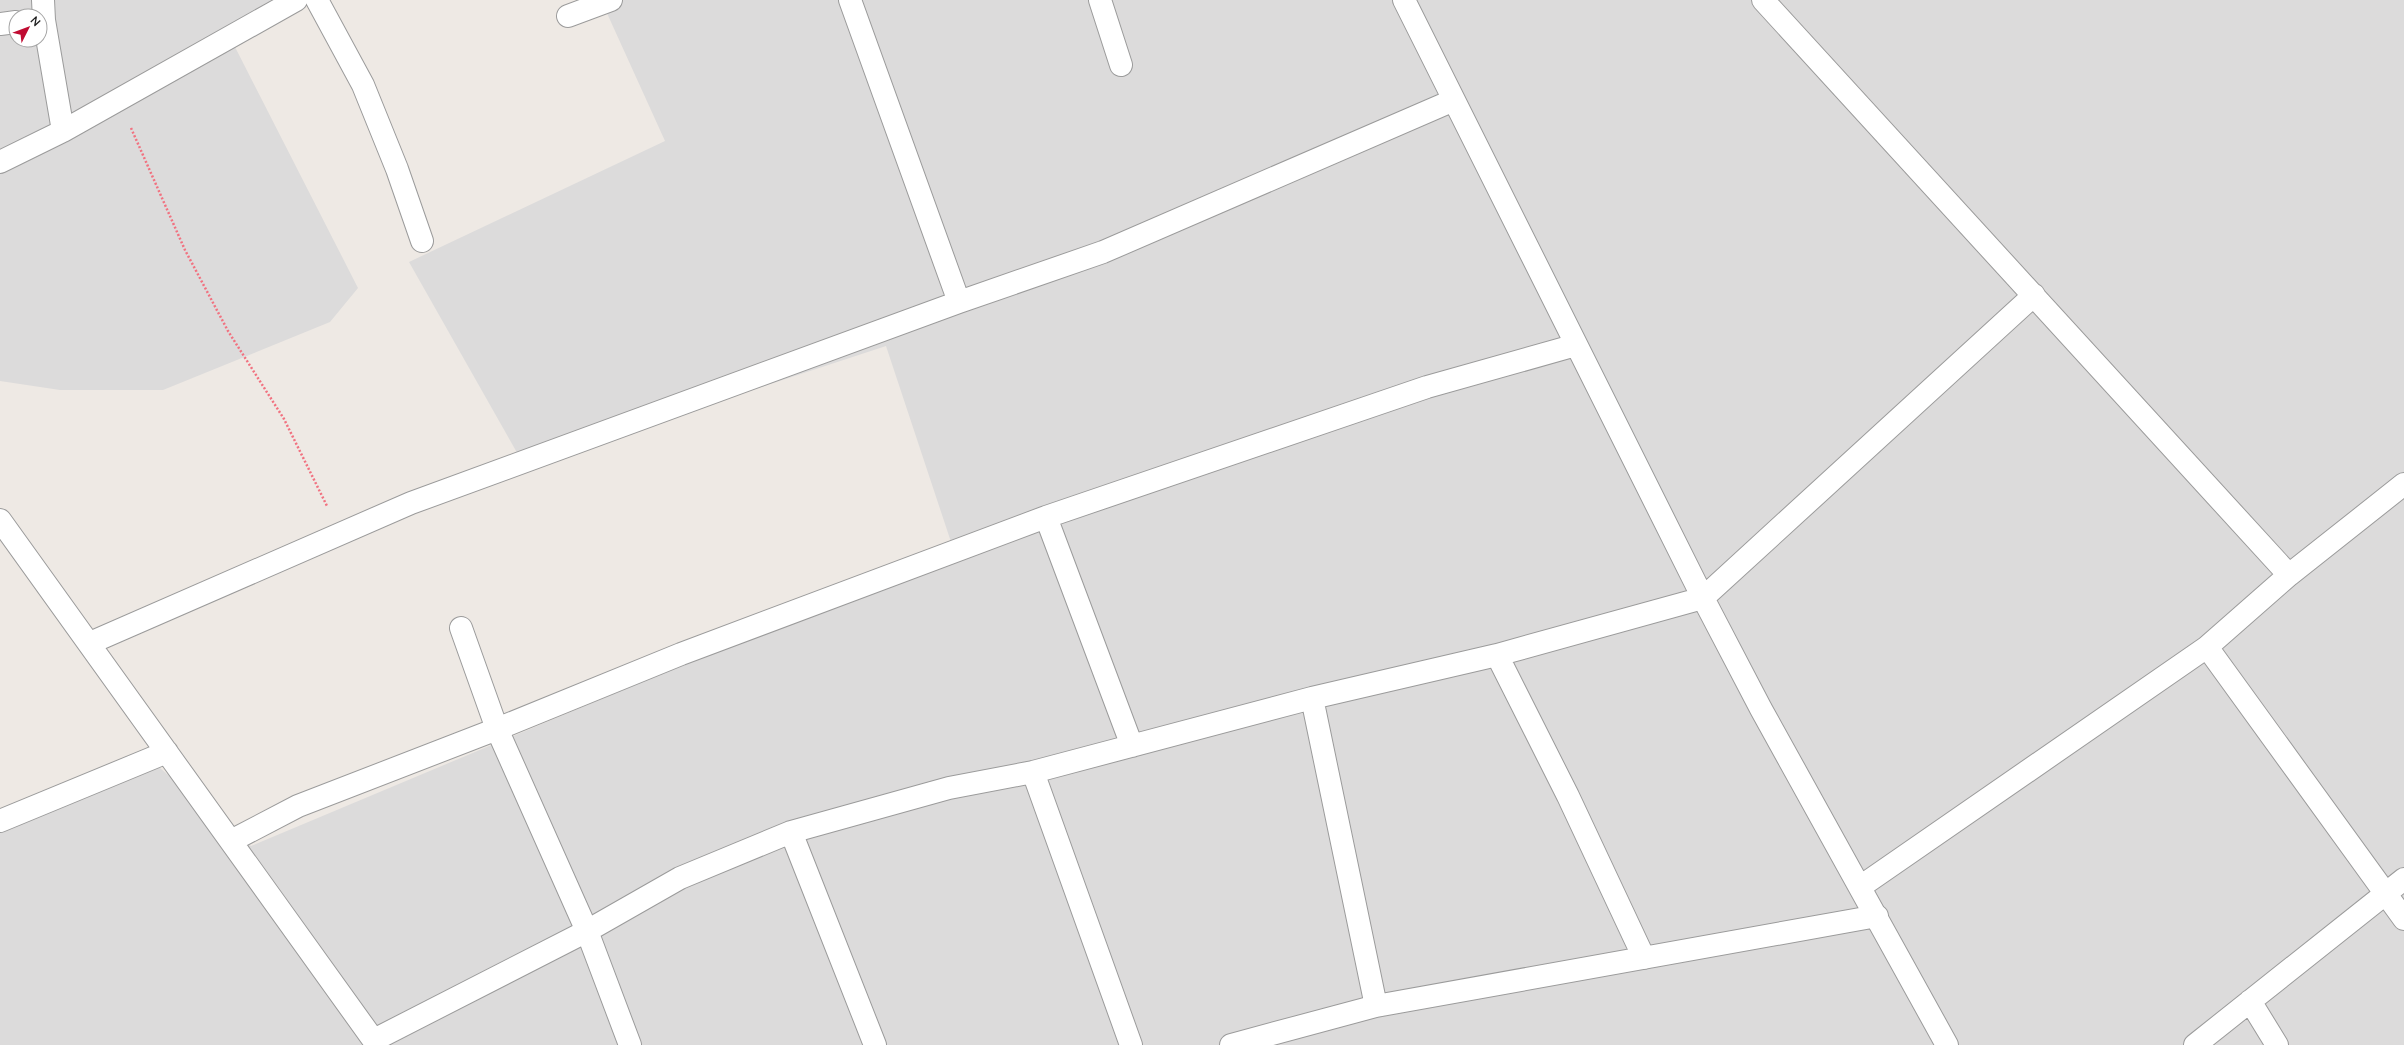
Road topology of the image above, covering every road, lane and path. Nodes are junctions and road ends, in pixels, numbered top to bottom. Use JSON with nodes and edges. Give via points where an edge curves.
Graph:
{"nodes":[{"id":1,"x":296,"y":0,"type":"edge"},
{"id":2,"x":317,"y":0,"type":"edge"},
{"id":3,"x":611,"y":0,"type":"edge"},
{"id":4,"x":850,"y":0,"type":"edge"},
{"id":5,"x":1100,"y":0,"type":"edge"},
{"id":6,"x":1404,"y":0,"type":"edge"},
{"id":7,"x":1763,"y":0,"type":"edge"},
{"id":8,"x":568,"y":16,"type":"dead end"},
{"id":9,"x":48,"y":47,"type":"edge"},
{"id":10,"x":1121,"y":65,"type":"dead end"},
{"id":11,"x":118,"y":100,"type":"junction"},
{"id":12,"x":1454,"y":100,"type":"junction"},
{"id":13,"x":63,"y":131,"type":"junction"},
{"id":14,"x":0,"y":162,"type":"edge"},
{"id":15,"x":422,"y":241,"type":"dead end"},
{"id":16,"x":2034,"y":295,"type":"junction"},
{"id":17,"x":959,"y":302,"type":"junction"},
{"id":18,"x":1576,"y":345,"type":"junction"},
{"id":19,"x":2404,"y":484,"type":"edge"},
{"id":20,"x":1046,"y":517,"type":"junction"},
{"id":21,"x":0,"y":520,"type":"edge"},
{"id":22,"x":341,"y":534,"type":"junction"},
{"id":23,"x":2289,"y":575,"type":"junction"},
{"id":24,"x":1703,"y":598,"type":"junction"},
{"id":25,"x":461,"y":628,"type":"dead end"},
{"id":26,"x":90,"y":643,"type":"junction"},
{"id":27,"x":2207,"y":647,"type":"junction"},
{"id":28,"x":1497,"y":655,"type":"junction"},
{"id":29,"x":1312,"y":698,"type":"junction"},
{"id":30,"x":497,"y":729,"type":"junction"},
{"id":31,"x":1132,"y":746,"type":"junction"},
{"id":32,"x":167,"y":752,"type":"junction"},
{"id":33,"x":1033,"y":772,"type":"junction"},
{"id":34,"x":0,"y":821,"type":"edge"},
{"id":35,"x":791,"y":832,"type":"junction"},
{"id":36,"x":231,"y":841,"type":"junction"},
{"id":37,"x":2404,"y":879,"type":"edge"},
{"id":38,"x":1860,"y":887,"type":"junction"},
{"id":39,"x":2386,"y":893,"type":"junction"},
{"id":40,"x":1877,"y":916,"type":"junction"},
{"id":41,"x":2404,"y":919,"type":"edge"},
{"id":42,"x":587,"y":931,"type":"junction"},
{"id":43,"x":1644,"y":958,"type":"junction"},
{"id":44,"x":2250,"y":1001,"type":"junction"},
{"id":45,"x":1376,"y":1006,"type":"junction"},
{"id":46,"x":376,"y":1042,"type":"edge"},
{"id":47,"x":630,"y":1045,"type":"edge"},
{"id":48,"x":875,"y":1045,"type":"edge"},
{"id":49,"x":1131,"y":1045,"type":"edge"},
{"id":50,"x":1231,"y":1045,"type":"edge"},
{"id":51,"x":1947,"y":1045,"type":"edge"},
{"id":52,"x":2195,"y":1045,"type":"edge"},
{"id":53,"x":2277,"y":1045,"type":"edge"}],
"edges":[{"from":1,"to":11,"type":"street"},
{"from":2,"to":15,"type":"street","via":[[363,85],[397,169]]},
{"from":3,"to":8,"type":"street"},
{"from":4,"to":17,"type":"street"},
{"from":5,"to":10,"type":"street"},
{"from":6,"to":12,"type":"street"},
{"from":7,"to":16,"type":"street"},
{"from":9,"to":13,"type":"street"},
{"from":11,"to":13,"type":"street"},
{"from":11,"to":22,"type":"path","via":[[185,250],[228,331],[284,419]]},
{"from":12,"to":17,"type":"street","via":[[1103,252]]},
{"from":12,"to":18,"type":"street"},
{"from":13,"to":14,"type":"street"},
{"from":16,"to":23,"type":"street"},
{"from":16,"to":24,"type":"street"},
{"from":17,"to":22,"type":"street","via":[[411,503]]},
{"from":18,"to":20,"type":"street","via":[[1427,387]]},
{"from":18,"to":24,"type":"street"},
{"from":19,"to":23,"type":"street"},
{"from":20,"to":30,"type":"street","via":[[680,654]]},
{"from":20,"to":31,"type":"street"},
{"from":21,"to":26,"type":"street"},
{"from":22,"to":26,"type":"street"},
{"from":23,"to":27,"type":"street"},
{"from":24,"to":28,"type":"street"},
{"from":24,"to":38,"type":"street","via":[[1761,709]]},
{"from":25,"to":30,"type":"street"},
{"from":26,"to":32,"type":"street"},
{"from":27,"to":38,"type":"street"},
{"from":27,"to":39,"type":"street"},
{"from":28,"to":29,"type":"street"},
{"from":28,"to":43,"type":"street","via":[[1568,796]]},
{"from":29,"to":31,"type":"street"},
{"from":29,"to":45,"type":"street"},
{"from":30,"to":36,"type":"street","via":[[298,806]]},
{"from":30,"to":42,"type":"street"},
{"from":31,"to":33,"type":"street"},
{"from":32,"to":34,"type":"street"},
{"from":32,"to":36,"type":"street"},
{"from":33,"to":35,"type":"street","via":[[949,788]]},
{"from":33,"to":49,"type":"street"},
{"from":35,"to":42,"type":"street","via":[[680,878]]},
{"from":35,"to":48,"type":"street"},
{"from":36,"to":46,"type":"street"},
{"from":37,"to":39,"type":"street"},
{"from":38,"to":40,"type":"street"},
{"from":39,"to":41,"type":"street"},
{"from":39,"to":44,"type":"street"},
{"from":40,"to":43,"type":"street"},
{"from":40,"to":51,"type":"street"},
{"from":42,"to":46,"type":"street"},
{"from":42,"to":47,"type":"street"},
{"from":43,"to":45,"type":"street"},
{"from":44,"to":52,"type":"street"},
{"from":44,"to":53,"type":"street"},
{"from":45,"to":50,"type":"street"}]}
